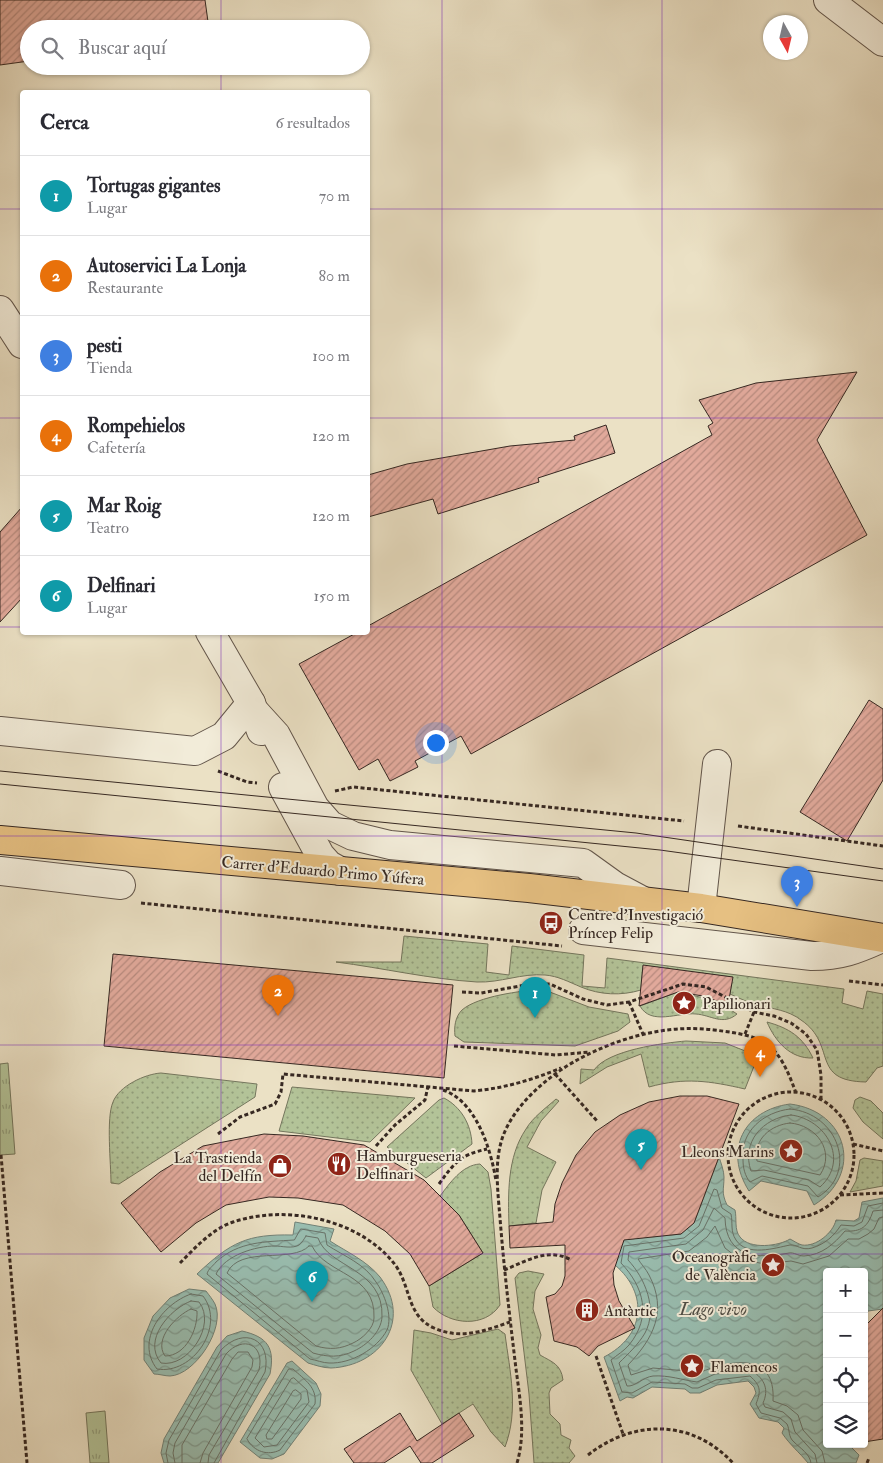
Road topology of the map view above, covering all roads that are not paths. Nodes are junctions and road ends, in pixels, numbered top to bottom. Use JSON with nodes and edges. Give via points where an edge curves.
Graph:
{"nodes":[{"id":1,"x":828,"y":0,"type":"edge"},
{"id":2,"x":883,"y":42,"type":"edge"},
{"id":3,"x":0,"y":310,"type":"edge"},
{"id":4,"x":20,"y":341,"type":"edge"},
{"id":5,"x":212,"y":635,"type":"edge"},
{"id":6,"x":254,"y":708,"type":"junction"},
{"id":7,"x":0,"y":731,"type":"edge"},
{"id":8,"x":718,"y":764,"type":"dead end"},
{"id":9,"x":0,"y":840,"type":"edge"},
{"id":10,"x":0,"y":871,"type":"edge"},
{"id":11,"x":340,"y":871,"type":"junction"},
{"id":12,"x":128,"y":893,"type":"road end"},
{"id":13,"x":646,"y":902,"type":"junction"},
{"id":14,"x":701,"y":908,"type":"junction"},
{"id":15,"x":575,"y":938,"type":"road end"},
{"id":16,"x":882,"y":938,"type":"edge"}],
"edges":[{"from":1,"to":2,"type":"street"},
{"from":3,"to":4,"type":"street"},
{"from":5,"to":6,"type":"street"},
{"from":6,"to":7,"type":"street","via":[[224,736],[195,751]]},
{"from":6,"to":11,"type":"street","via":[[266,752],[308,836],[329,865]]},
{"from":6,"to":13,"type":"street","name":"Carrer d'Eduardo Primo Yúfera","via":[[280,740],[315,808],[330,825],[353,836],[390,845],[583,863],[615,886]]},
{"from":8,"to":14,"type":"street"},
{"from":9,"to":11,"type":"main road","name":"Carrer d'Eduardo Primo Yúfera"},
{"from":10,"to":12,"type":"street"},
{"from":11,"to":13,"type":"main road","name":"Carrer d'Eduardo Primo Yúfera"},
{"from":13,"to":14,"type":"main road","name":"Carrer d'Eduardo Primo Yúfera"},
{"from":14,"to":16,"type":"main road","name":"Carrer d'Eduardo Primo Yúfera"},
{"from":15,"to":16,"type":"street","via":[[812,956],[835,956]]}]}
